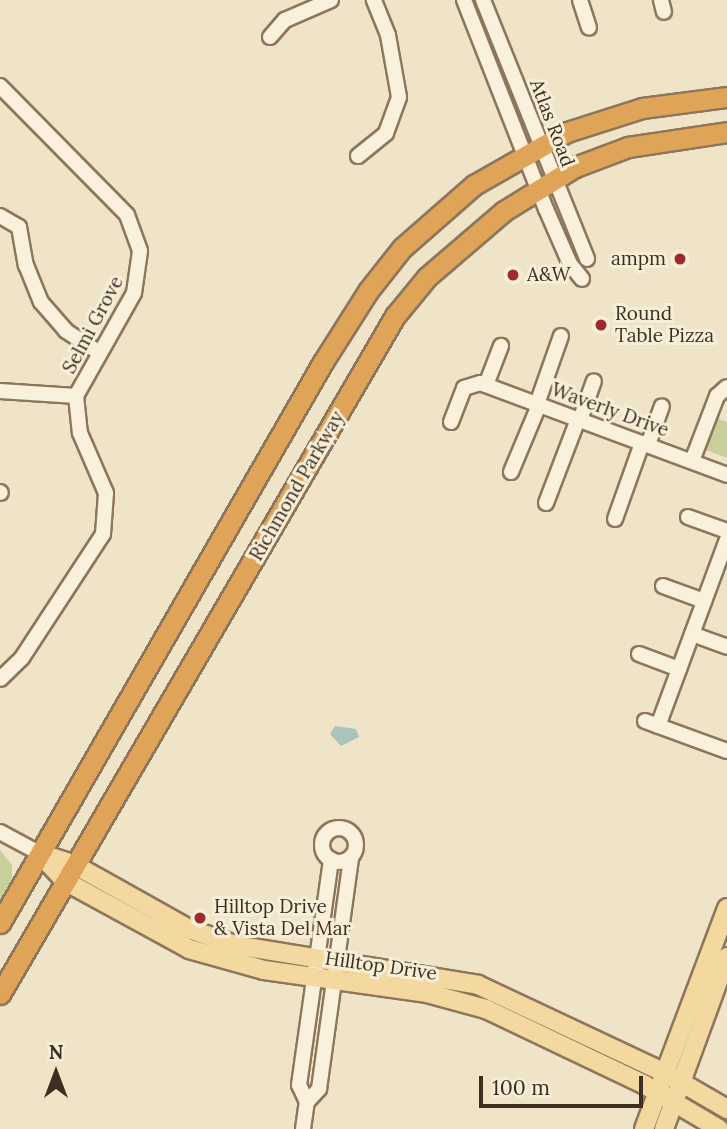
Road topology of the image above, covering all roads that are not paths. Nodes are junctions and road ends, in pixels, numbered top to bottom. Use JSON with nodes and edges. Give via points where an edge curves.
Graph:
{"nodes":[{"id":1,"x":331,"y":0,"type":"edge"},
{"id":2,"x":374,"y":0,"type":"edge"},
{"id":3,"x":464,"y":0,"type":"edge"},
{"id":4,"x":483,"y":0,"type":"edge"},
{"id":5,"x":580,"y":0,"type":"edge"},
{"id":6,"x":589,"y":28,"type":"dead end"},
{"id":7,"x":270,"y":37,"type":"dead end"},
{"id":8,"x":0,"y":86,"type":"edge"},
{"id":9,"x":727,"y":97,"type":"edge"},
{"id":10,"x":727,"y":132,"type":"edge"},
{"id":11,"x":533,"y":149,"type":"junction"},
{"id":12,"x":358,"y":156,"type":"dead end"},
{"id":13,"x":575,"y":167,"type":"junction"},
{"id":14,"x":546,"y":185,"type":"junction"},
{"id":15,"x":0,"y":216,"type":"edge"},
{"id":16,"x":557,"y":233,"type":"junction"},
{"id":17,"x":587,"y":259,"type":"junction"},
{"id":18,"x":582,"y":279,"type":"dead end"},
{"id":19,"x":561,"y":336,"type":"dead end"},
{"id":20,"x":501,"y":346,"type":"dead end"},
{"id":21,"x":98,"y":352,"type":"junction"},
{"id":22,"x":594,"y":382,"type":"dead end"},
{"id":23,"x":483,"y":384,"type":"junction"},
{"id":24,"x":727,"y":387,"type":"edge"},
{"id":25,"x":0,"y":391,"type":"edge"},
{"id":26,"x":75,"y":396,"type":"junction"},
{"id":27,"x":538,"y":404,"type":"junction"},
{"id":28,"x":663,"y":406,"type":"dead end"},
{"id":29,"x":579,"y":420,"type":"junction"},
{"id":30,"x":451,"y":422,"type":"dead end"},
{"id":31,"x":645,"y":444,"type":"junction"},
{"id":32,"x":692,"y":461,"type":"junction"},
{"id":33,"x":511,"y":472,"type":"dead end"},
{"id":34,"x":727,"y":475,"type":"edge"},
{"id":35,"x":546,"y":503,"type":"dead end"},
{"id":36,"x":688,"y":517,"type":"dead end"},
{"id":37,"x":615,"y":519,"type":"dead end"},
{"id":38,"x":727,"y":531,"type":"edge"},
{"id":39,"x":727,"y":539,"type":"edge"},
{"id":40,"x":722,"y":568,"type":"edge"},
{"id":41,"x":663,"y":586,"type":"dead end"},
{"id":42,"x":705,"y":601,"type":"junction"},
{"id":43,"x":692,"y":634,"type":"junction"},
{"id":44,"x":727,"y":647,"type":"edge"},
{"id":45,"x":639,"y":654,"type":"dead end"},
{"id":46,"x":679,"y":669,"type":"junction"},
{"id":47,"x":0,"y":679,"type":"edge"},
{"id":48,"x":727,"y":751,"type":"edge"},
{"id":49,"x":0,"y":832,"type":"edge"},
{"id":50,"x":39,"y":853,"type":"junction"},
{"id":51,"x":351,"y":857,"type":"junction"},
{"id":52,"x":331,"y":859,"type":"junction"},
{"id":53,"x":70,"y":873,"type":"junction"},
{"id":54,"x":727,"y":908,"type":"edge"},
{"id":55,"x":0,"y":923,"type":"edge"},
{"id":56,"x":727,"y":957,"type":"edge"},
{"id":57,"x":318,"y":959,"type":"junction"},
{"id":58,"x":338,"y":961,"type":"junction"},
{"id":59,"x":314,"y":978,"type":"junction"},
{"id":60,"x":334,"y":980,"type":"junction"},
{"id":61,"x":0,"y":994,"type":"edge"},
{"id":62,"x":673,"y":1077,"type":"junction"},
{"id":63,"x":666,"y":1097,"type":"junction"},
{"id":64,"x":307,"y":1102,"type":"junction"},
{"id":65,"x":727,"y":1109,"type":"edge"},
{"id":66,"x":303,"y":1129,"type":"edge"},
{"id":67,"x":645,"y":1129,"type":"edge"},
{"id":68,"x":664,"y":1129,"type":"edge"},
{"id":69,"x":719,"y":1129,"type":"edge"}],
"edges":[{"from":1,"to":7,"type":"street","via":[[285,20]]},
{"from":2,"to":12,"type":"street","via":[[388,36],[399,97],[386,133]]},
{"from":3,"to":11,"type":"street","name":"Atlas Road"},
{"from":4,"to":11,"type":"street","name":"Atlas Road"},
{"from":5,"to":6,"type":"street"},
{"from":8,"to":21,"type":"street","name":"Selmi Grove","via":[[52,135],[134,227],[140,251],[139,281]]},
{"from":9,"to":11,"type":"highway","name":"Richmond Parkway","via":[[642,108]]},
{"from":10,"to":13,"type":"highway","name":"Richmond Parkway","via":[[628,147]]},
{"from":11,"to":14,"type":"street","name":"Atlas Road"},
{"from":11,"to":50,"type":"highway","name":"Richmond Parkway","via":[[474,185],[433,218],[368,291]]},
{"from":13,"to":14,"type":"highway","name":"Richmond Parkway"},
{"from":13,"to":17,"type":"street","name":"Atlas Road","via":[[567,181],[567,197]]},
{"from":14,"to":16,"type":"street","name":"Atlas Road"},
{"from":14,"to":17,"type":"street","name":"Atlas Road"},
{"from":14,"to":53,"type":"highway","name":"Richmond Parkway","via":[[462,244],[395,316]]},
{"from":15,"to":21,"type":"street","via":[[19,227],[26,265],[41,302],[66,331]]},
{"from":16,"to":17,"type":"street","name":"Atlas Road","via":[[565,237],[578,263],[590,266]]},
{"from":16,"to":18,"type":"street","name":"Atlas Road"},
{"from":19,"to":27,"type":"street"},
{"from":20,"to":23,"type":"street"},
{"from":21,"to":26,"type":"street","name":"Selmi Grove"},
{"from":22,"to":29,"type":"street"},
{"from":23,"to":27,"type":"street","name":"Waverly Drive"},
{"from":23,"to":30,"type":"street","via":[[464,388]]},
{"from":24,"to":32,"type":"street","via":[[717,396]]},
{"from":25,"to":26,"type":"street"},
{"from":26,"to":47,"type":"street","name":"Selmi Grove","via":[[80,433],[106,493],[103,534],[22,658]]},
{"from":27,"to":29,"type":"street","name":"Waverly Drive"},
{"from":27,"to":33,"type":"street"},
{"from":28,"to":31,"type":"street"},
{"from":29,"to":31,"type":"street","name":"Waverly Drive"},
{"from":29,"to":35,"type":"street"},
{"from":31,"to":32,"type":"street","name":"Waverly Drive"},
{"from":31,"to":37,"type":"street"},
{"from":32,"to":34,"type":"street","name":"Waverly Drive"},
{"from":36,"to":38,"type":"street"},
{"from":39,"to":40,"type":"street"},
{"from":40,"to":42,"type":"street"},
{"from":41,"to":42,"type":"street"},
{"from":42,"to":43,"type":"street"},
{"from":43,"to":44,"type":"street"},
{"from":43,"to":46,"type":"street"},
{"from":45,"to":46,"type":"street"},
{"from":46,"to":48,"type":"street","via":[[651,723]]},
{"from":49,"to":50,"type":"street","name":"Hilltop Drive"},
{"from":50,"to":53,"type":"main road","name":"Hilltop Drive"},
{"from":50,"to":55,"type":"highway","name":"Richmond Parkway"},
{"from":51,"to":52,"type":"street"},
{"from":51,"to":52,"type":"street","via":[[354,838],[341,828],[324,837],[323,849]]},
{"from":51,"to":58,"type":"street"},
{"from":52,"to":57,"type":"street"},
{"from":53,"to":57,"type":"main road","name":"Hilltop Drive","via":[[212,938]]},
{"from":53,"to":59,"type":"main road","name":"Hilltop Drive","via":[[188,949],[236,964]]},
{"from":53,"to":61,"type":"highway","name":"Richmond Parkway"},
{"from":54,"to":62,"type":"main road"},
{"from":56,"to":62,"type":"main road"},
{"from":57,"to":58,"type":"main road","name":"Hilltop Drive"},
{"from":57,"to":59,"type":"street"},
{"from":58,"to":60,"type":"street"},
{"from":58,"to":62,"type":"main road","name":"Hilltop Drive","via":[[478,985]]},
{"from":59,"to":60,"type":"main road","name":"Hilltop Drive"},
{"from":59,"to":64,"type":"street","via":[[299,1085]]},
{"from":60,"to":63,"type":"main road","name":"Hilltop Drive","via":[[427,993],[486,1009]]},
{"from":60,"to":64,"type":"street","via":[[319,1089]]},
{"from":62,"to":63,"type":"main road"},
{"from":62,"to":65,"type":"main road","name":"Hilltop Drive"},
{"from":63,"to":67,"type":"main road"},
{"from":63,"to":68,"type":"main road"},
{"from":63,"to":69,"type":"main road","name":"Hilltop Drive"},
{"from":64,"to":66,"type":"street"}]}
